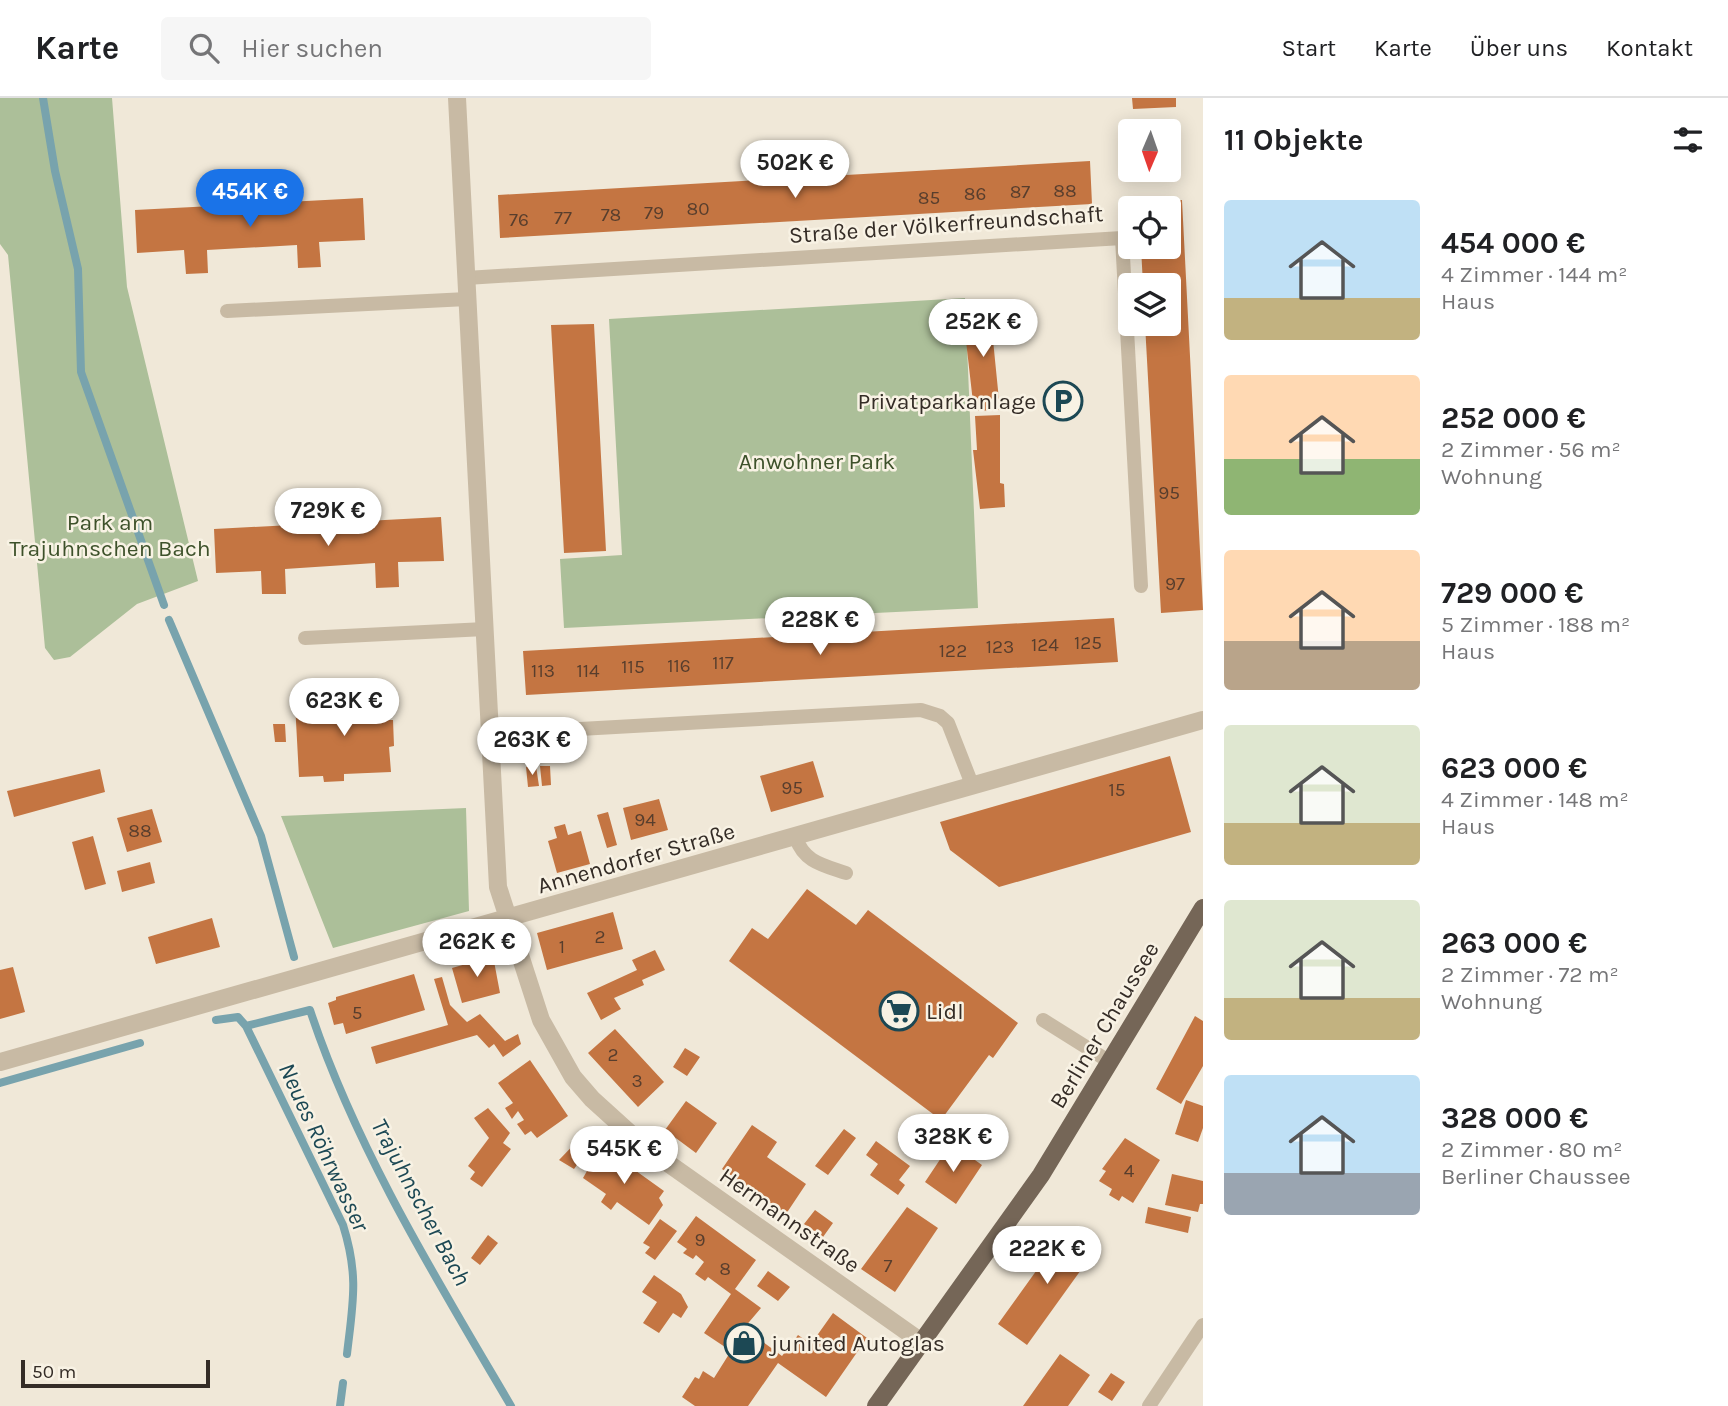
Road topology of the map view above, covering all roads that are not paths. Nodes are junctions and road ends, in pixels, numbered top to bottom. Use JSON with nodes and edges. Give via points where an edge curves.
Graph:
{"nodes":[{"id":1,"x":457,"y":98,"type":"edge"},
{"id":2,"x":466,"y":278,"type":"junction"},
{"id":3,"x":467,"y":299,"type":"junction"},
{"id":4,"x":227,"y":311,"type":"dead end"},
{"id":5,"x":1141,"y":586,"type":"dead end"},
{"id":6,"x":485,"y":629,"type":"junction"},
{"id":7,"x":305,"y":638,"type":"dead end"},
{"id":8,"x":1203,"y":720,"type":"edge"},
{"id":9,"x":491,"y":734,"type":"junction"},
{"id":10,"x":973,"y":787,"type":"junction"},
{"id":11,"x":796,"y":838,"type":"junction"},
{"id":12,"x":846,"y":873,"type":"dead end"},
{"id":13,"x":1203,"y":908,"type":"edge"},
{"id":14,"x":506,"y":920,"type":"junction"},
{"id":15,"x":1043,"y":1020,"type":"dead end"},
{"id":16,"x":0,"y":1062,"type":"edge"},
{"id":17,"x":1110,"y":1062,"type":"junction"},
{"id":18,"x":1203,"y":1325,"type":"edge"},
{"id":19,"x":923,"y":1343,"type":"junction"},
{"id":20,"x":876,"y":1406,"type":"edge"},
{"id":21,"x":1149,"y":1406,"type":"edge"}],
"edges":[{"from":1,"to":2,"type":"street"},
{"from":2,"to":3,"type":"street"},
{"from":2,"to":5,"type":"lane","name":"Straße der Völkerfreundschaft","via":[[1122,238]]},
{"from":3,"to":4,"type":"lane"},
{"from":3,"to":6,"type":"street"},
{"from":6,"to":7,"type":"lane"},
{"from":6,"to":9,"type":"street"},
{"from":8,"to":10,"type":"street","name":"Annendorfer Straße"},
{"from":9,"to":10,"type":"lane","via":[[921,710],[948,723]]},
{"from":9,"to":14,"type":"street","via":[[498,887]]},
{"from":10,"to":11,"type":"street","name":"Annendorfer Straße"},
{"from":11,"to":12,"type":"lane","via":[[801,852],[813,862]]},
{"from":11,"to":14,"type":"street","name":"Annendorfer Straße"},
{"from":13,"to":17,"type":"main road","name":"Berliner Chaussee"},
{"from":14,"to":16,"type":"street","name":"Annendorfer Straße"},
{"from":14,"to":19,"type":"street","name":"Hermannstraße","via":[[541,1020],[557,1051],[573,1077],[611,1119]]},
{"from":15,"to":17,"type":"lane"},
{"from":17,"to":19,"type":"main road","name":"Berliner Chaussee","via":[[1041,1175]]},
{"from":18,"to":21,"type":"lane"},
{"from":19,"to":20,"type":"main road","name":"Berliner Chaussee"}]}
